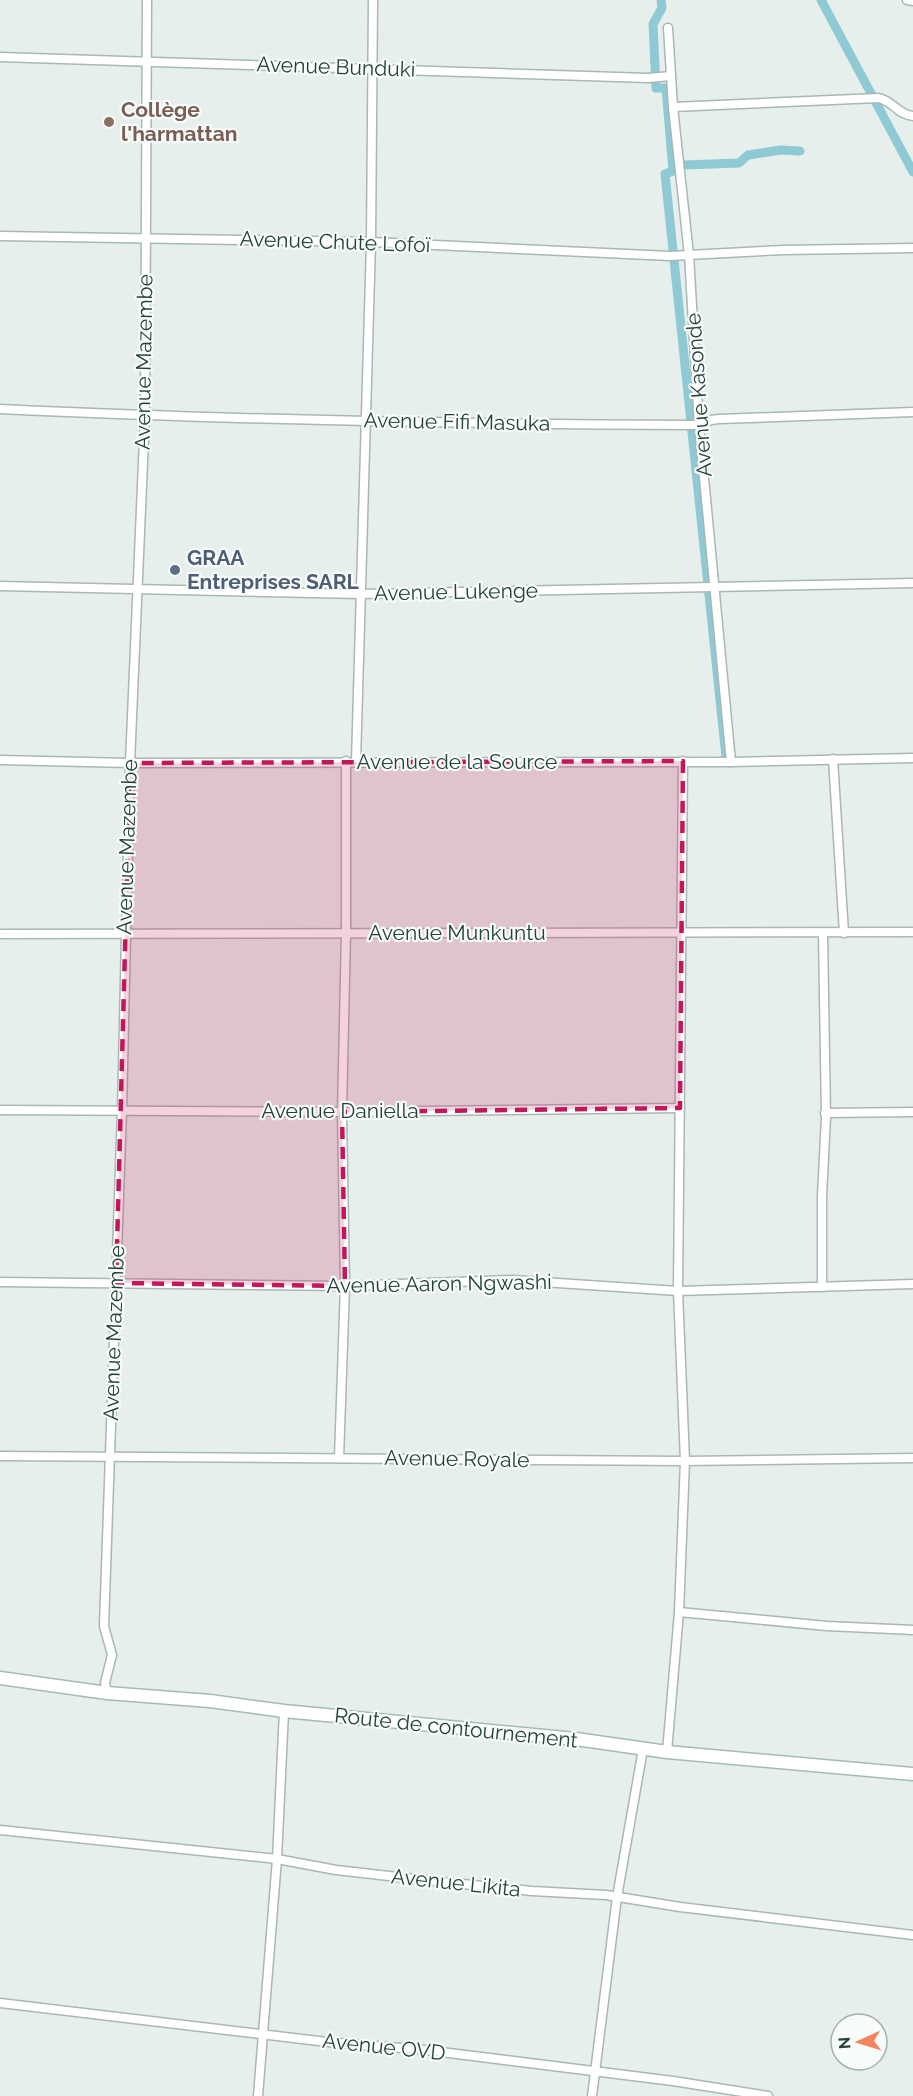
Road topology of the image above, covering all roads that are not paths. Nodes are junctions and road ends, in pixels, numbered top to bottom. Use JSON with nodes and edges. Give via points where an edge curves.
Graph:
{"nodes":[{"id":1,"x":147,"y":0,"type":"edge"},
{"id":2,"x":374,"y":0,"type":"edge"},
{"id":3,"x":906,"y":0,"type":"edge"},
{"id":4,"x":913,"y":1,"type":"edge"},
{"id":5,"x":668,"y":28,"type":"dead end"},
{"id":6,"x":0,"y":57,"type":"edge"},
{"id":7,"x":146,"y":62,"type":"junction"},
{"id":8,"x":372,"y":68,"type":"junction"},
{"id":9,"x":667,"y":77,"type":"junction"},
{"id":10,"x":673,"y":107,"type":"junction"},
{"id":11,"x":913,"y":116,"type":"edge"},
{"id":12,"x":0,"y":236,"type":"edge"},
{"id":13,"x":146,"y":237,"type":"junction"},
{"id":14,"x":371,"y":242,"type":"junction"},
{"id":15,"x":913,"y":248,"type":"edge"},
{"id":16,"x":686,"y":255,"type":"junction"},
{"id":17,"x":0,"y":409,"type":"edge"},
{"id":18,"x":913,"y":412,"type":"edge"},
{"id":19,"x":145,"y":416,"type":"junction"},
{"id":20,"x":366,"y":421,"type":"junction"},
{"id":21,"x":699,"y":425,"type":"junction"},
{"id":22,"x":913,"y":583,"type":"edge"},
{"id":23,"x":0,"y":586,"type":"edge"},
{"id":24,"x":137,"y":588,"type":"junction"},
{"id":25,"x":716,"y":588,"type":"junction"},
{"id":26,"x":360,"y":594,"type":"junction"},
{"id":27,"x":913,"y":758,"type":"edge"},
{"id":28,"x":833,"y":759,"type":"junction"},
{"id":29,"x":0,"y":760,"type":"edge"},
{"id":30,"x":346,"y":761,"type":"junction"},
{"id":31,"x":683,"y":761,"type":"junction"},
{"id":32,"x":356,"y":762,"type":"junction"},
{"id":33,"x":731,"y":762,"type":"junction"},
{"id":34,"x":130,"y":763,"type":"junction"},
{"id":35,"x":682,"y":932,"type":"junction"},
{"id":36,"x":913,"y":932,"type":"edge"},
{"id":37,"x":346,"y":933,"type":"junction"},
{"id":38,"x":823,"y":933,"type":"junction"},
{"id":39,"x":844,"y":933,"type":"junction"},
{"id":40,"x":0,"y":934,"type":"edge"},
{"id":41,"x":124,"y":934,"type":"junction"},
{"id":42,"x":680,"y":1108,"type":"junction"},
{"id":43,"x":0,"y":1110,"type":"edge"},
{"id":44,"x":122,"y":1110,"type":"junction"},
{"id":45,"x":342,"y":1112,"type":"junction"},
{"id":46,"x":913,"y":1112,"type":"edge"},
{"id":47,"x":825,"y":1113,"type":"junction"},
{"id":48,"x":0,"y":1282,"type":"edge"},
{"id":49,"x":116,"y":1283,"type":"junction"},
{"id":50,"x":913,"y":1284,"type":"edge"},
{"id":51,"x":345,"y":1286,"type":"junction"},
{"id":52,"x":822,"y":1287,"type":"junction"},
{"id":53,"x":678,"y":1292,"type":"junction"},
{"id":54,"x":0,"y":1456,"type":"edge"},
{"id":55,"x":110,"y":1457,"type":"junction"},
{"id":56,"x":339,"y":1458,"type":"junction"},
{"id":57,"x":913,"y":1458,"type":"edge"},
{"id":58,"x":685,"y":1461,"type":"junction"},
{"id":59,"x":679,"y":1612,"type":"junction"},
{"id":60,"x":913,"y":1630,"type":"edge"},
{"id":61,"x":0,"y":1678,"type":"edge"},
{"id":62,"x":107,"y":1693,"type":"junction"},
{"id":63,"x":284,"y":1711,"type":"junction"},
{"id":64,"x":643,"y":1749,"type":"junction"},
{"id":65,"x":667,"y":1752,"type":"junction"},
{"id":66,"x":913,"y":1774,"type":"edge"},
{"id":67,"x":0,"y":1830,"type":"edge"},
{"id":68,"x":277,"y":1859,"type":"junction"},
{"id":69,"x":617,"y":1897,"type":"junction"},
{"id":70,"x":913,"y":1935,"type":"edge"},
{"id":71,"x":0,"y":2003,"type":"edge"},
{"id":72,"x":262,"y":2033,"type":"junction"},
{"id":73,"x":596,"y":2073,"type":"junction"},
{"id":74,"x":258,"y":2096,"type":"edge"},
{"id":75,"x":592,"y":2096,"type":"edge"},
{"id":76,"x":768,"y":2096,"type":"edge"}],
"edges":[{"from":1,"to":7,"type":"street","name":"Avenue Mazembe"},
{"from":2,"to":8,"type":"street"},
{"from":3,"to":4,"type":"street"},
{"from":5,"to":9,"type":"street","name":"Avenue Kasonde"},
{"from":6,"to":7,"type":"street","name":"Avenue Bunduki"},
{"from":7,"to":8,"type":"street","name":"Avenue Bunduki"},
{"from":7,"to":13,"type":"street","name":"Avenue Mazembe"},
{"from":8,"to":9,"type":"street","name":"Avenue Bunduki"},
{"from":8,"to":14,"type":"street"},
{"from":9,"to":10,"type":"street","name":"Avenue Kasonde"},
{"from":10,"to":11,"type":"street","via":[[883,98],[900,113]]},
{"from":10,"to":16,"type":"street","name":"Avenue Kasonde"},
{"from":12,"to":13,"type":"street","name":"Avenue Chute Lofoï"},
{"from":13,"to":14,"type":"street","name":"Avenue Chute Lofoï"},
{"from":13,"to":19,"type":"street","name":"Avenue Mazembe"},
{"from":14,"to":16,"type":"street","name":"Avenue Chute Lofoï"},
{"from":14,"to":20,"type":"street"},
{"from":15,"to":16,"type":"street","name":"Avenue Chute Lofoï"},
{"from":16,"to":21,"type":"street","name":"Avenue Kasonde"},
{"from":17,"to":19,"type":"street","name":"Avenue Fifi Masuka"},
{"from":18,"to":21,"type":"street","name":"Avenue Fifi Masuka","via":[[719,419]]},
{"from":19,"to":20,"type":"street","name":"Avenue Fifi Masuka"},
{"from":19,"to":24,"type":"street","name":"Avenue Mazembe"},
{"from":20,"to":21,"type":"street","name":"Avenue Fifi Masuka"},
{"from":20,"to":26,"type":"street"},
{"from":21,"to":25,"type":"street","name":"Avenue Kasonde"},
{"from":22,"to":25,"type":"street","name":"Avenue Lukenge"},
{"from":23,"to":24,"type":"street","name":"Avenue Lukenge"},
{"from":24,"to":26,"type":"street","name":"Avenue Lukenge"},
{"from":24,"to":34,"type":"street","name":"Avenue Mazembe"},
{"from":25,"to":26,"type":"street","name":"Avenue Lukenge"},
{"from":25,"to":33,"type":"street","name":"Avenue Kasonde"},
{"from":26,"to":32,"type":"street"},
{"from":27,"to":28,"type":"street","name":"Avenue de la Source"},
{"from":28,"to":33,"type":"street","name":"Avenue de la Source"},
{"from":28,"to":39,"type":"street"},
{"from":29,"to":34,"type":"street","name":"Avenue de la Source"},
{"from":30,"to":32,"type":"street","name":"Avenue de la Source"},
{"from":30,"to":34,"type":"street","name":"Avenue de la Source"},
{"from":30,"to":37,"type":"street"},
{"from":31,"to":32,"type":"street","name":"Avenue de la Source"},
{"from":31,"to":33,"type":"street","name":"Avenue de la Source"},
{"from":31,"to":35,"type":"street"},
{"from":34,"to":41,"type":"street","name":"Avenue Mazembe"},
{"from":35,"to":37,"type":"street","name":"Avenue Munkuntu"},
{"from":35,"to":38,"type":"street","name":"Avenue Munkuntu"},
{"from":35,"to":42,"type":"street"},
{"from":36,"to":39,"type":"street","name":"Avenue Munkuntu"},
{"from":37,"to":41,"type":"street","name":"Avenue Munkuntu"},
{"from":37,"to":45,"type":"street"},
{"from":38,"to":39,"type":"street","name":"Avenue Munkuntu"},
{"from":38,"to":47,"type":"street"},
{"from":40,"to":41,"type":"street","name":"Avenue Munkuntu"},
{"from":41,"to":44,"type":"street","name":"Avenue Mazembe"},
{"from":42,"to":45,"type":"street","name":"Avenue Daniella"},
{"from":42,"to":53,"type":"street"},
{"from":43,"to":44,"type":"street","name":"Avenue Daniella"},
{"from":44,"to":45,"type":"street","name":"Avenue Daniella"},
{"from":44,"to":49,"type":"street","name":"Avenue Mazembe"},
{"from":45,"to":51,"type":"street"},
{"from":46,"to":47,"type":"street"},
{"from":47,"to":52,"type":"street"},
{"from":48,"to":49,"type":"street","name":"Avenue Aaron Ngwashi"},
{"from":49,"to":51,"type":"street","name":"Avenue Aaron Ngwashi"},
{"from":49,"to":55,"type":"street","name":"Avenue Mazembe"},
{"from":50,"to":52,"type":"street","name":"Avenue Aaron Ngwashi"},
{"from":51,"to":53,"type":"street","name":"Avenue Aaron Ngwashi","via":[[513,1280]]},
{"from":51,"to":56,"type":"street"},
{"from":52,"to":53,"type":"street","name":"Avenue Aaron Ngwashi"},
{"from":53,"to":58,"type":"street"},
{"from":54,"to":55,"type":"street","name":"Avenue Royale"},
{"from":55,"to":56,"type":"street","name":"Avenue Royale"},
{"from":55,"to":62,"type":"street","name":"Avenue Mazembe","via":[[104,1626],[112,1655],[105,1683]]},
{"from":56,"to":58,"type":"street","name":"Avenue Royale"},
{"from":57,"to":58,"type":"street","name":"Avenue Royale"},
{"from":58,"to":59,"type":"street"},
{"from":59,"to":60,"type":"street"},
{"from":59,"to":65,"type":"street"},
{"from":61,"to":62,"type":"street","name":"Route de contournement"},
{"from":62,"to":63,"type":"street","name":"Route de contournement"},
{"from":63,"to":64,"type":"street","name":"Route de contournement"},
{"from":63,"to":68,"type":"street"},
{"from":64,"to":65,"type":"street","name":"Route de contournement"},
{"from":64,"to":69,"type":"street"},
{"from":65,"to":66,"type":"street","name":"Route de contournement"},
{"from":67,"to":68,"type":"street","name":"Avenue Likita"},
{"from":68,"to":69,"type":"street","name":"Avenue Likita","via":[[412,1879]]},
{"from":68,"to":72,"type":"street"},
{"from":69,"to":70,"type":"street","name":"Avenue Likita"},
{"from":69,"to":73,"type":"street"},
{"from":71,"to":72,"type":"street","name":"Avenue OVD"},
{"from":72,"to":73,"type":"street","name":"Avenue OVD"},
{"from":72,"to":74,"type":"street"},
{"from":73,"to":75,"type":"street"},
{"from":73,"to":76,"type":"street","name":"Avenue OVD"}]}
